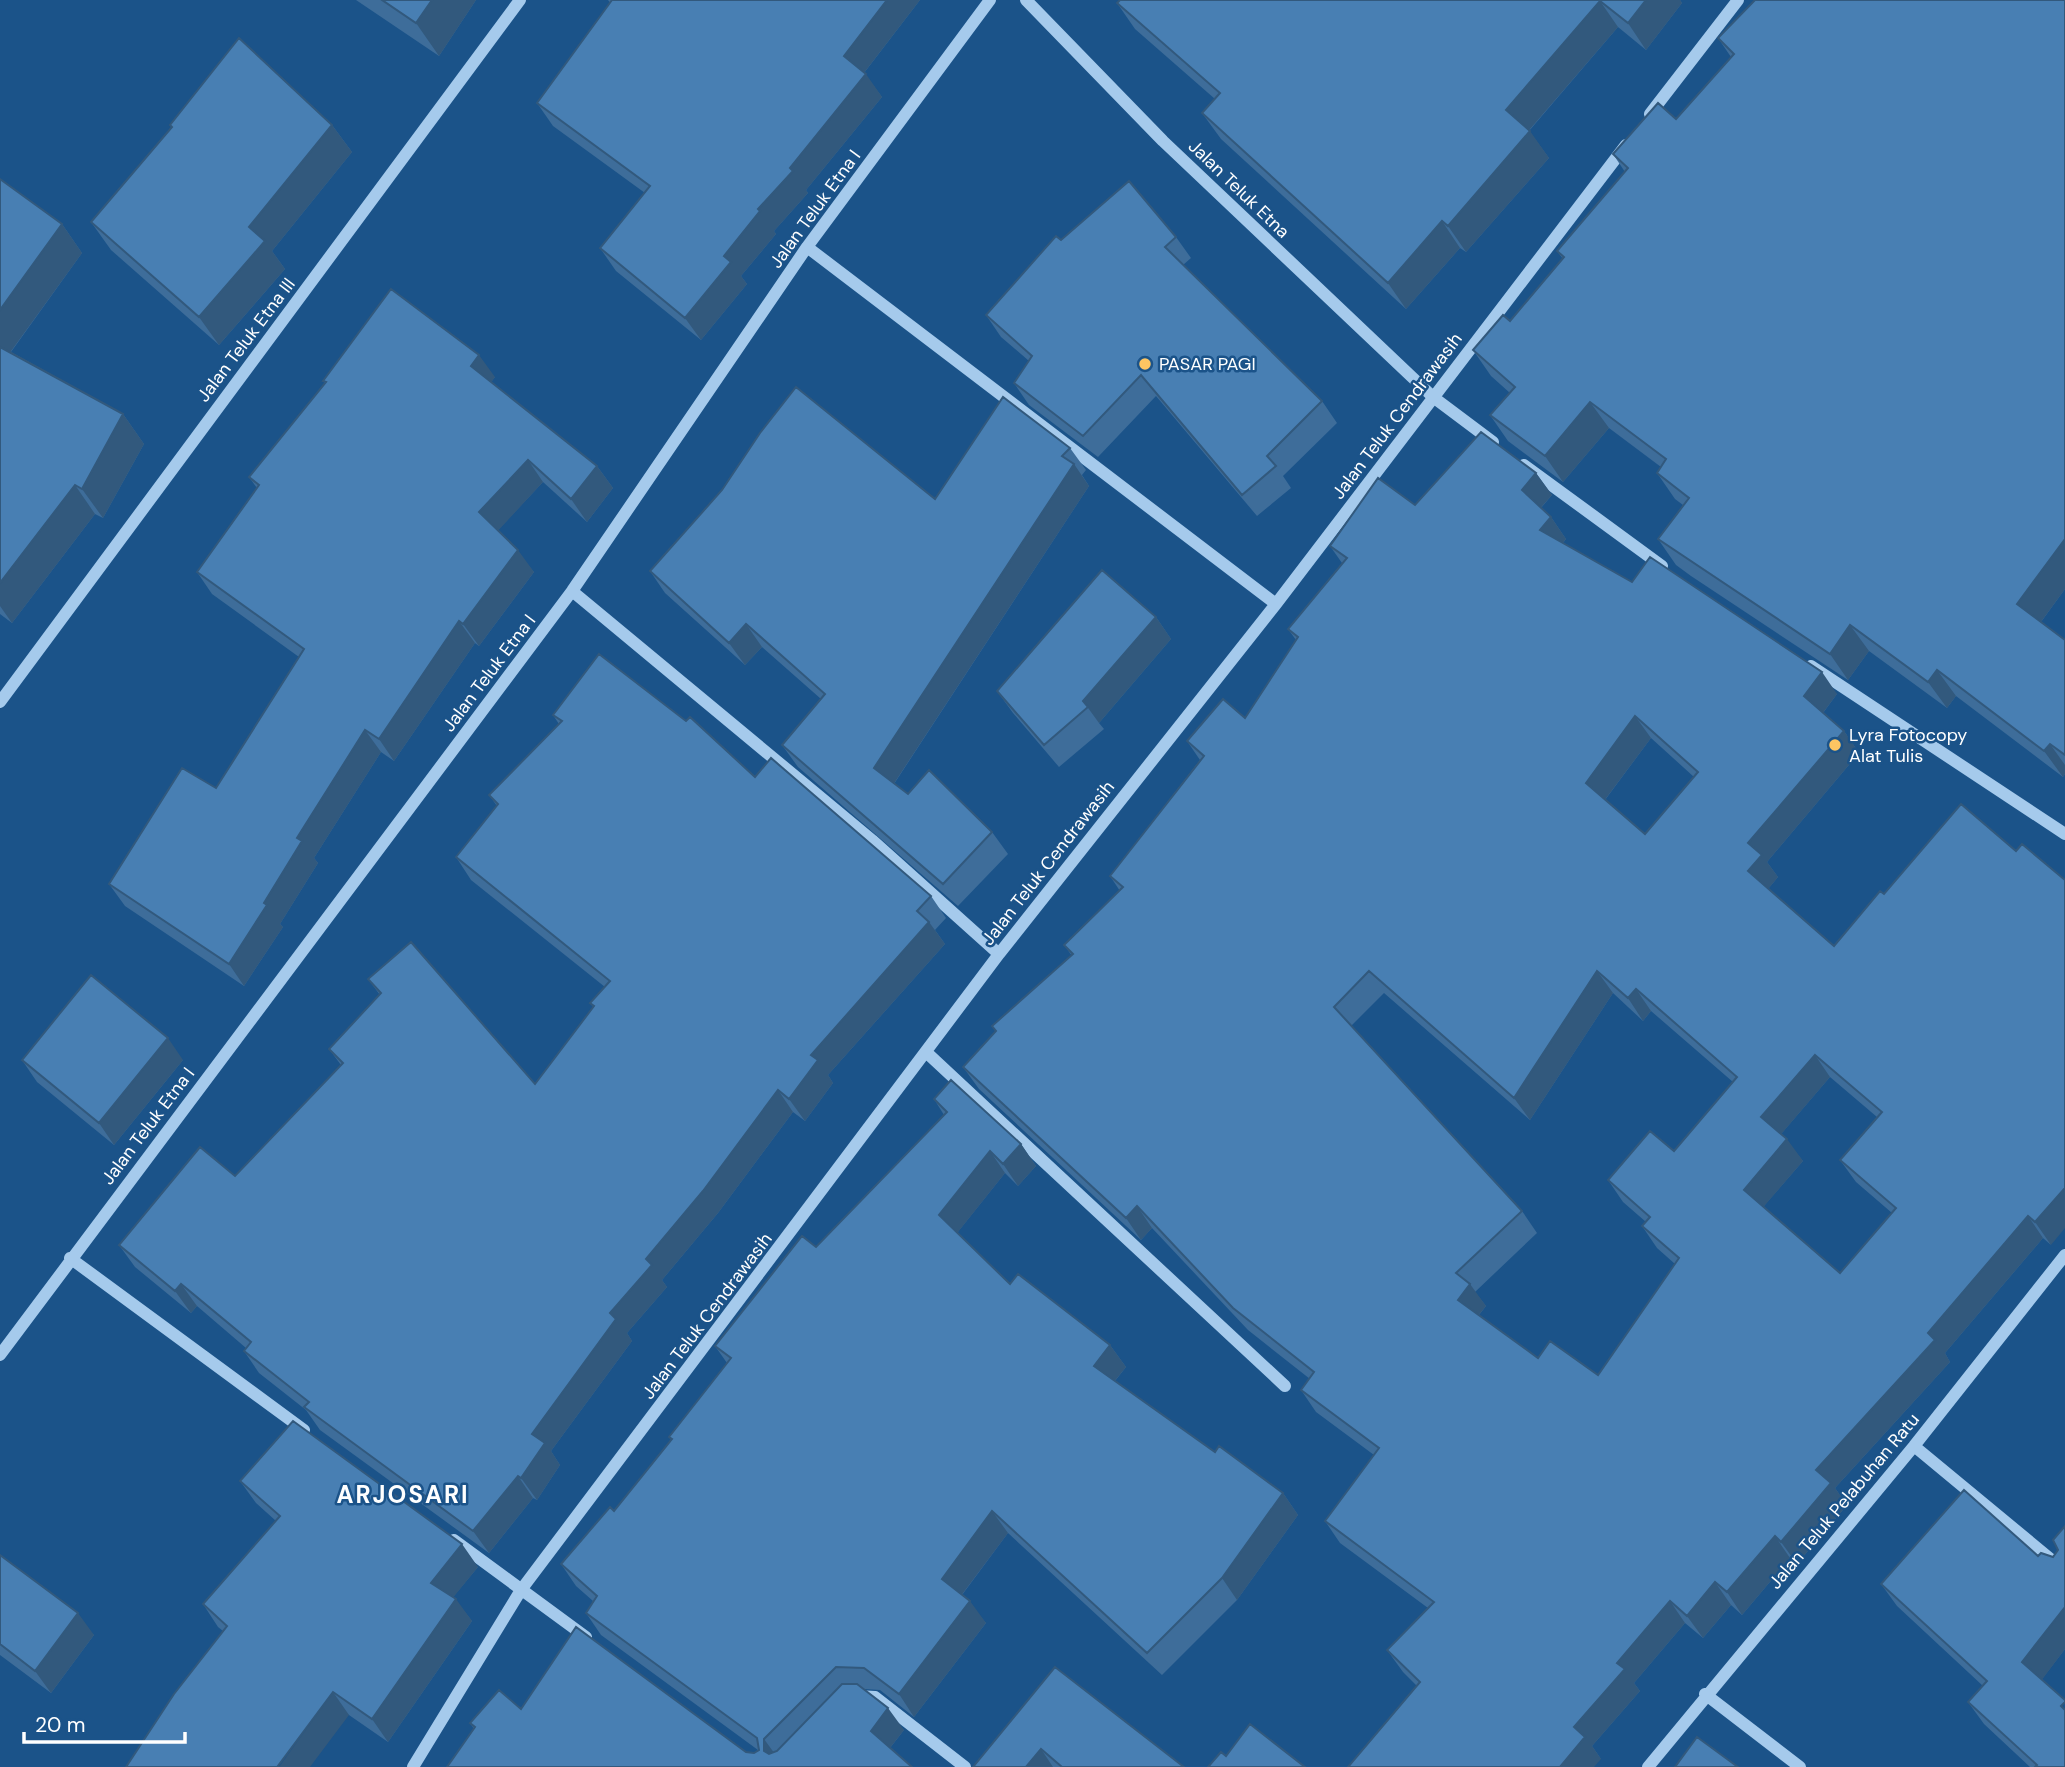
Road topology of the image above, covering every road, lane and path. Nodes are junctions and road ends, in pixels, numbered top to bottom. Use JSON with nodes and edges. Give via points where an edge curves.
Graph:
{"nodes":[{"id":1,"x":520,"y":0,"type":"edge"},
{"id":2,"x":990,"y":0,"type":"edge"},
{"id":3,"x":1026,"y":0,"type":"edge"},
{"id":4,"x":1738,"y":0,"type":"edge"},
{"id":5,"x":1645,"y":121,"type":"edge"},
{"id":6,"x":1636,"y":132,"type":"edge"},
{"id":7,"x":807,"y":247,"type":"junction"},
{"id":8,"x":1433,"y":397,"type":"junction"},
{"id":9,"x":1675,"y":576,"type":"edge"},
{"id":10,"x":572,"y":591,"type":"junction"},
{"id":11,"x":1276,"y":604,"type":"junction"},
{"id":12,"x":1800,"y":658,"type":"edge"},
{"id":13,"x":0,"y":702,"type":"edge"},
{"id":14,"x":2065,"y":834,"type":"edge"},
{"id":15,"x":999,"y":954,"type":"junction"},
{"id":16,"x":926,"y":1052,"type":"junction"},
{"id":17,"x":2065,"y":1255,"type":"edge"},
{"id":18,"x":70,"y":1258,"type":"junction"},
{"id":19,"x":0,"y":1354,"type":"edge"},
{"id":20,"x":1285,"y":1386,"type":"dead end"},
{"id":21,"x":312,"y":1436,"type":"edge"},
{"id":22,"x":1914,"y":1446,"type":"junction"},
{"id":23,"x":444,"y":1533,"type":"edge"},
{"id":24,"x":2065,"y":1571,"type":"edge"},
{"id":25,"x":521,"y":1590,"type":"junction"},
{"id":26,"x":597,"y":1646,"type":"edge"},
{"id":27,"x":1705,"y":1694,"type":"junction"},
{"id":28,"x":845,"y":1707,"type":"edge"},
{"id":29,"x":414,"y":1767,"type":"edge"},
{"id":30,"x":965,"y":1767,"type":"edge"},
{"id":31,"x":1648,"y":1767,"type":"edge"},
{"id":32,"x":1800,"y":1767,"type":"edge"}],
"edges":[{"from":1,"to":13,"type":"street","name":"Jalan Teluk Etna III"},
{"from":2,"to":7,"type":"street","name":"Jalan Teluk Etna I"},
{"from":3,"to":8,"type":"street","name":"Jalan Teluk Etna","via":[[1163,141]]},
{"from":4,"to":5,"type":"street"},
{"from":6,"to":8,"type":"street","name":"Jalan Teluk Cendrawasih"},
{"from":7,"to":10,"type":"street","name":"Jalan Teluk Etna I"},
{"from":7,"to":11,"type":"street"},
{"from":8,"to":9,"type":"street","name":"Jalan Teluk Etna"},
{"from":8,"to":11,"type":"street","name":"Jalan Teluk Cendrawasih"},
{"from":10,"to":15,"type":"street","via":[[872,840]]},
{"from":10,"to":18,"type":"street","name":"Jalan Teluk Etna I"},
{"from":11,"to":15,"type":"street","name":"Jalan Teluk Cendrawasih"},
{"from":12,"to":14,"type":"street"},
{"from":15,"to":16,"type":"street","name":"Jalan Teluk Cendrawasih"},
{"from":16,"to":20,"type":"street"},
{"from":16,"to":25,"type":"street","name":"Jalan Teluk Cendrawasih"},
{"from":17,"to":22,"type":"street","name":"Jalan Teluk Pelabuhan Ratu"},
{"from":18,"to":19,"type":"street","name":"Jalan Teluk Etna I"},
{"from":18,"to":21,"type":"street"},
{"from":22,"to":24,"type":"street"},
{"from":22,"to":27,"type":"street","name":"Jalan Teluk Pelabuhan Ratu"},
{"from":23,"to":25,"type":"street"},
{"from":25,"to":26,"type":"street"},
{"from":25,"to":29,"type":"street","name":"Jalan Teluk Cendrawasih"},
{"from":27,"to":31,"type":"street","name":"Jalan Teluk Pelabuhan Ratu"},
{"from":27,"to":32,"type":"street"},
{"from":28,"to":30,"type":"street","via":[[855,1697],[876,1697]]}]}
